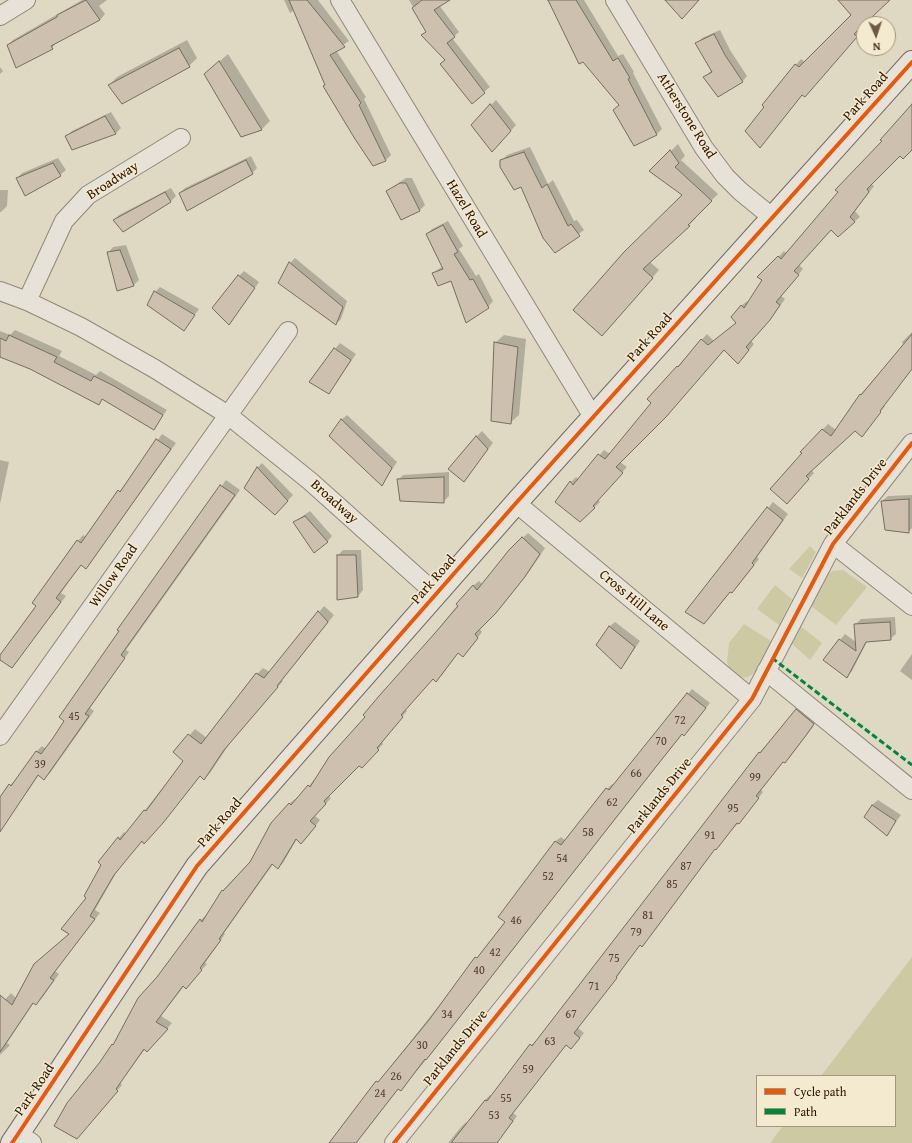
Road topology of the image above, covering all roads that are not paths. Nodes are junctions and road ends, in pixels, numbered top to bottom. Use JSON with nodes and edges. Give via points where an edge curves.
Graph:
{"nodes":[{"id":1,"x":26,"y":0,"type":"edge"},
{"id":2,"x":340,"y":0,"type":"edge"},
{"id":3,"x":623,"y":3,"type":"edge"},
{"id":4,"x":0,"y":16,"type":"edge"},
{"id":5,"x":912,"y":62,"type":"edge"},
{"id":6,"x":181,"y":138,"type":"dead end"},
{"id":7,"x":773,"y":218,"type":"junction"},
{"id":8,"x":0,"y":291,"type":"edge"},
{"id":9,"x":26,"y":301,"type":"junction"},
{"id":10,"x":288,"y":331,"type":"dead end"},
{"id":11,"x":228,"y":415,"type":"junction"},
{"id":12,"x":593,"y":417,"type":"junction"},
{"id":13,"x":912,"y":443,"type":"edge"},
{"id":14,"x":516,"y":503,"type":"junction"},
{"id":15,"x":833,"y":544,"type":"junction"},
{"id":16,"x":436,"y":594,"type":"junction"},
{"id":17,"x":912,"y":606,"type":"edge"},
{"id":18,"x":766,"y":671,"type":"junction"},
{"id":19,"x":752,"y":699,"type":"junction"},
{"id":20,"x":1,"y":734,"type":"edge"},
{"id":21,"x":912,"y":790,"type":"edge"},
{"id":22,"x":21,"y":1140,"type":"edge"},
{"id":23,"x":394,"y":1143,"type":"edge"}],
"edges":[{"from":1,"to":4,"type":"street"},
{"from":2,"to":12,"type":"street","name":"Hazel Road"},
{"from":3,"to":7,"type":"street","name":"Atherstone Road","via":[[704,148],[725,176]]},
{"from":5,"to":7,"type":"street","name":"Park Road"},
{"from":6,"to":9,"type":"street","name":"Broadway","via":[[88,195],[64,221]]},
{"from":7,"to":12,"type":"street","name":"Park Road"},
{"from":8,"to":9,"type":"street","name":"Broadway"},
{"from":9,"to":11,"type":"street","name":"Broadway","via":[[81,327]]},
{"from":10,"to":11,"type":"street"},
{"from":11,"to":16,"type":"street","name":"Broadway","via":[[310,481]]},
{"from":11,"to":20,"type":"street","name":"Willow Road"},
{"from":12,"to":14,"type":"street","name":"Park Road"},
{"from":13,"to":15,"type":"street","name":"Parklands Drive"},
{"from":14,"to":16,"type":"street","name":"Park Road"},
{"from":14,"to":19,"type":"street","name":"Cross Hill Lane"},
{"from":15,"to":17,"type":"street"},
{"from":15,"to":18,"type":"street","name":"Parklands Drive"},
{"from":16,"to":22,"type":"street","name":"Park Road","via":[[197,866]]},
{"from":18,"to":19,"type":"street","name":"Parklands Drive"},
{"from":18,"to":21,"type":"street"},
{"from":19,"to":23,"type":"street","name":"Parklands Drive"}]}
